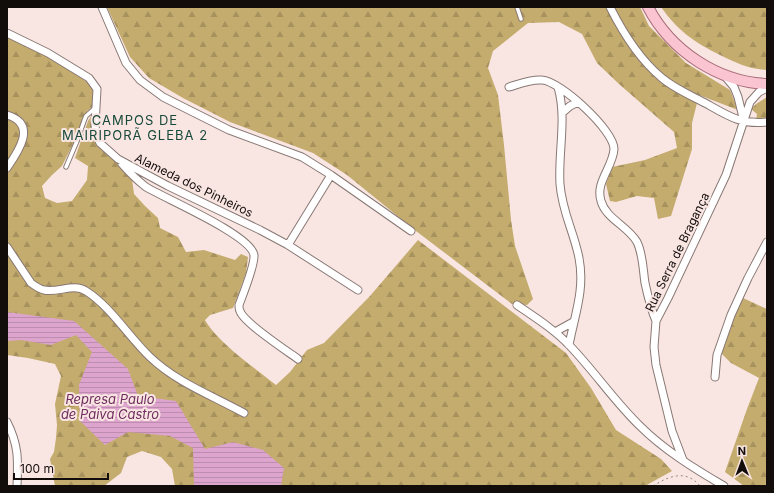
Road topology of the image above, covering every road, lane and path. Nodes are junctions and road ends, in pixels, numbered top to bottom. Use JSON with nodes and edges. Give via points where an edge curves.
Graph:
{"nodes":[{"id":1,"x":102,"y":7,"type":"edge"},
{"id":2,"x":518,"y":7,"type":"edge"},
{"id":3,"x":610,"y":7,"type":"edge"},
{"id":4,"x":648,"y":7,"type":"edge"},
{"id":5,"x":521,"y":19,"type":"dead end"},
{"id":6,"x":7,"y":33,"type":"edge"},
{"id":7,"x":724,"y":75,"type":"junction"},
{"id":8,"x":767,"y":84,"type":"edge"},
{"id":9,"x":509,"y":87,"type":"dead end"},
{"id":10,"x":558,"y":87,"type":"junction"},
{"id":11,"x":767,"y":88,"type":"edge"},
{"id":12,"x":578,"y":102,"type":"junction"},
{"id":13,"x":96,"y":108,"type":"junction"},
{"id":14,"x":563,"y":112,"type":"junction"},
{"id":15,"x":7,"y":115,"type":"edge"},
{"id":16,"x":744,"y":122,"type":"junction"},
{"id":17,"x":767,"y":122,"type":"edge"},
{"id":18,"x":118,"y":159,"type":"junction"},
{"id":19,"x":66,"y":167,"type":"dead end"},
{"id":20,"x":7,"y":168,"type":"edge"},
{"id":21,"x":332,"y":175,"type":"junction"},
{"id":22,"x":412,"y":231,"type":"dead end"},
{"id":23,"x":767,"y":242,"type":"edge"},
{"id":24,"x":288,"y":245,"type":"junction"},
{"id":25,"x":7,"y":247,"type":"edge"},
{"id":26,"x":358,"y":290,"type":"dead end"},
{"id":27,"x":518,"y":305,"type":"dead end"},
{"id":28,"x":656,"y":321,"type":"junction"},
{"id":29,"x":573,"y":322,"type":"junction"},
{"id":30,"x":555,"y":332,"type":"junction"},
{"id":31,"x":569,"y":345,"type":"junction"},
{"id":32,"x":298,"y":358,"type":"dead end"},
{"id":33,"x":716,"y":378,"type":"dead end"},
{"id":34,"x":244,"y":413,"type":"dead end"},
{"id":35,"x":7,"y":422,"type":"edge"},
{"id":36,"x":683,"y":460,"type":"junction"},
{"id":37,"x":17,"y":486,"type":"edge"},
{"id":38,"x":653,"y":486,"type":"edge"},
{"id":39,"x":700,"y":486,"type":"edge"},
{"id":40,"x":724,"y":486,"type":"edge"}],
"edges":[{"from":1,"to":21,"type":"street","via":[[126,63],[140,80],[163,97],[229,130],[302,158]]},
{"from":2,"to":5,"type":"lane"},
{"from":3,"to":16,"type":"street","via":[[630,43],[662,78],[719,111]]},
{"from":4,"to":7,"type":"main road","via":[[661,27],[685,52]]},
{"from":6,"to":13,"type":"street","name":"Alameda dos Pinheiros","via":[[48,53],[88,78],[97,88]]},
{"from":7,"to":8,"type":"main road","via":[[742,81]]},
{"from":7,"to":16,"type":"street","via":[[738,96]]},
{"from":9,"to":10,"type":"street","via":[[542,80]]},
{"from":10,"to":12,"type":"street"},
{"from":10,"to":14,"type":"street"},
{"from":11,"to":16,"type":"street","name":"Rua Serra de Bragança","via":[[750,102]]},
{"from":12,"to":14,"type":"street"},
{"from":12,"to":28,"type":"street","via":[[599,122],[614,147],[613,156],[603,178],[600,199],[611,216],[637,243],[650,308]]},
{"from":13,"to":18,"type":"street","name":"Alameda dos Pinheiros","via":[[96,134],[100,143]]},
{"from":13,"to":19,"type":"lane","via":[[86,116]]},
{"from":14,"to":29,"type":"street","via":[[561,196],[577,249],[581,274],[580,294]]},
{"from":15,"to":20,"type":"street","via":[[19,121],[23,128],[22,144]]},
{"from":16,"to":17,"type":"street"},
{"from":16,"to":28,"type":"street","name":"Rua Serra de Bragança","via":[[726,175]]},
{"from":18,"to":24,"type":"street","name":"Alameda dos Pinheiros"},
{"from":18,"to":32,"type":"street","via":[[145,186],[247,243],[254,255],[253,264],[239,311],[256,328]]},
{"from":21,"to":22,"type":"street"},
{"from":21,"to":24,"type":"street"},
{"from":23,"to":33,"type":"street","via":[[731,315],[717,354]]},
{"from":24,"to":26,"type":"street","name":"Alameda dos Pinheiros"},
{"from":25,"to":34,"type":"street","via":[[31,283],[38,288],[45,290],[76,287],[87,291],[160,366]]},
{"from":27,"to":30,"type":"street"},
{"from":28,"to":36,"type":"street","name":"Rua Serra de Bragança","via":[[656,364],[672,431]]},
{"from":29,"to":30,"type":"street"},
{"from":29,"to":31,"type":"street"},
{"from":30,"to":31,"type":"street"},
{"from":31,"to":36,"type":"street","via":[[641,428]]},
{"from":35,"to":37,"type":"street","via":[[17,445]]},
{"from":36,"to":40,"type":"street"},
{"from":38,"to":39,"type":"path","via":[[679,475],[696,480]]}]}
